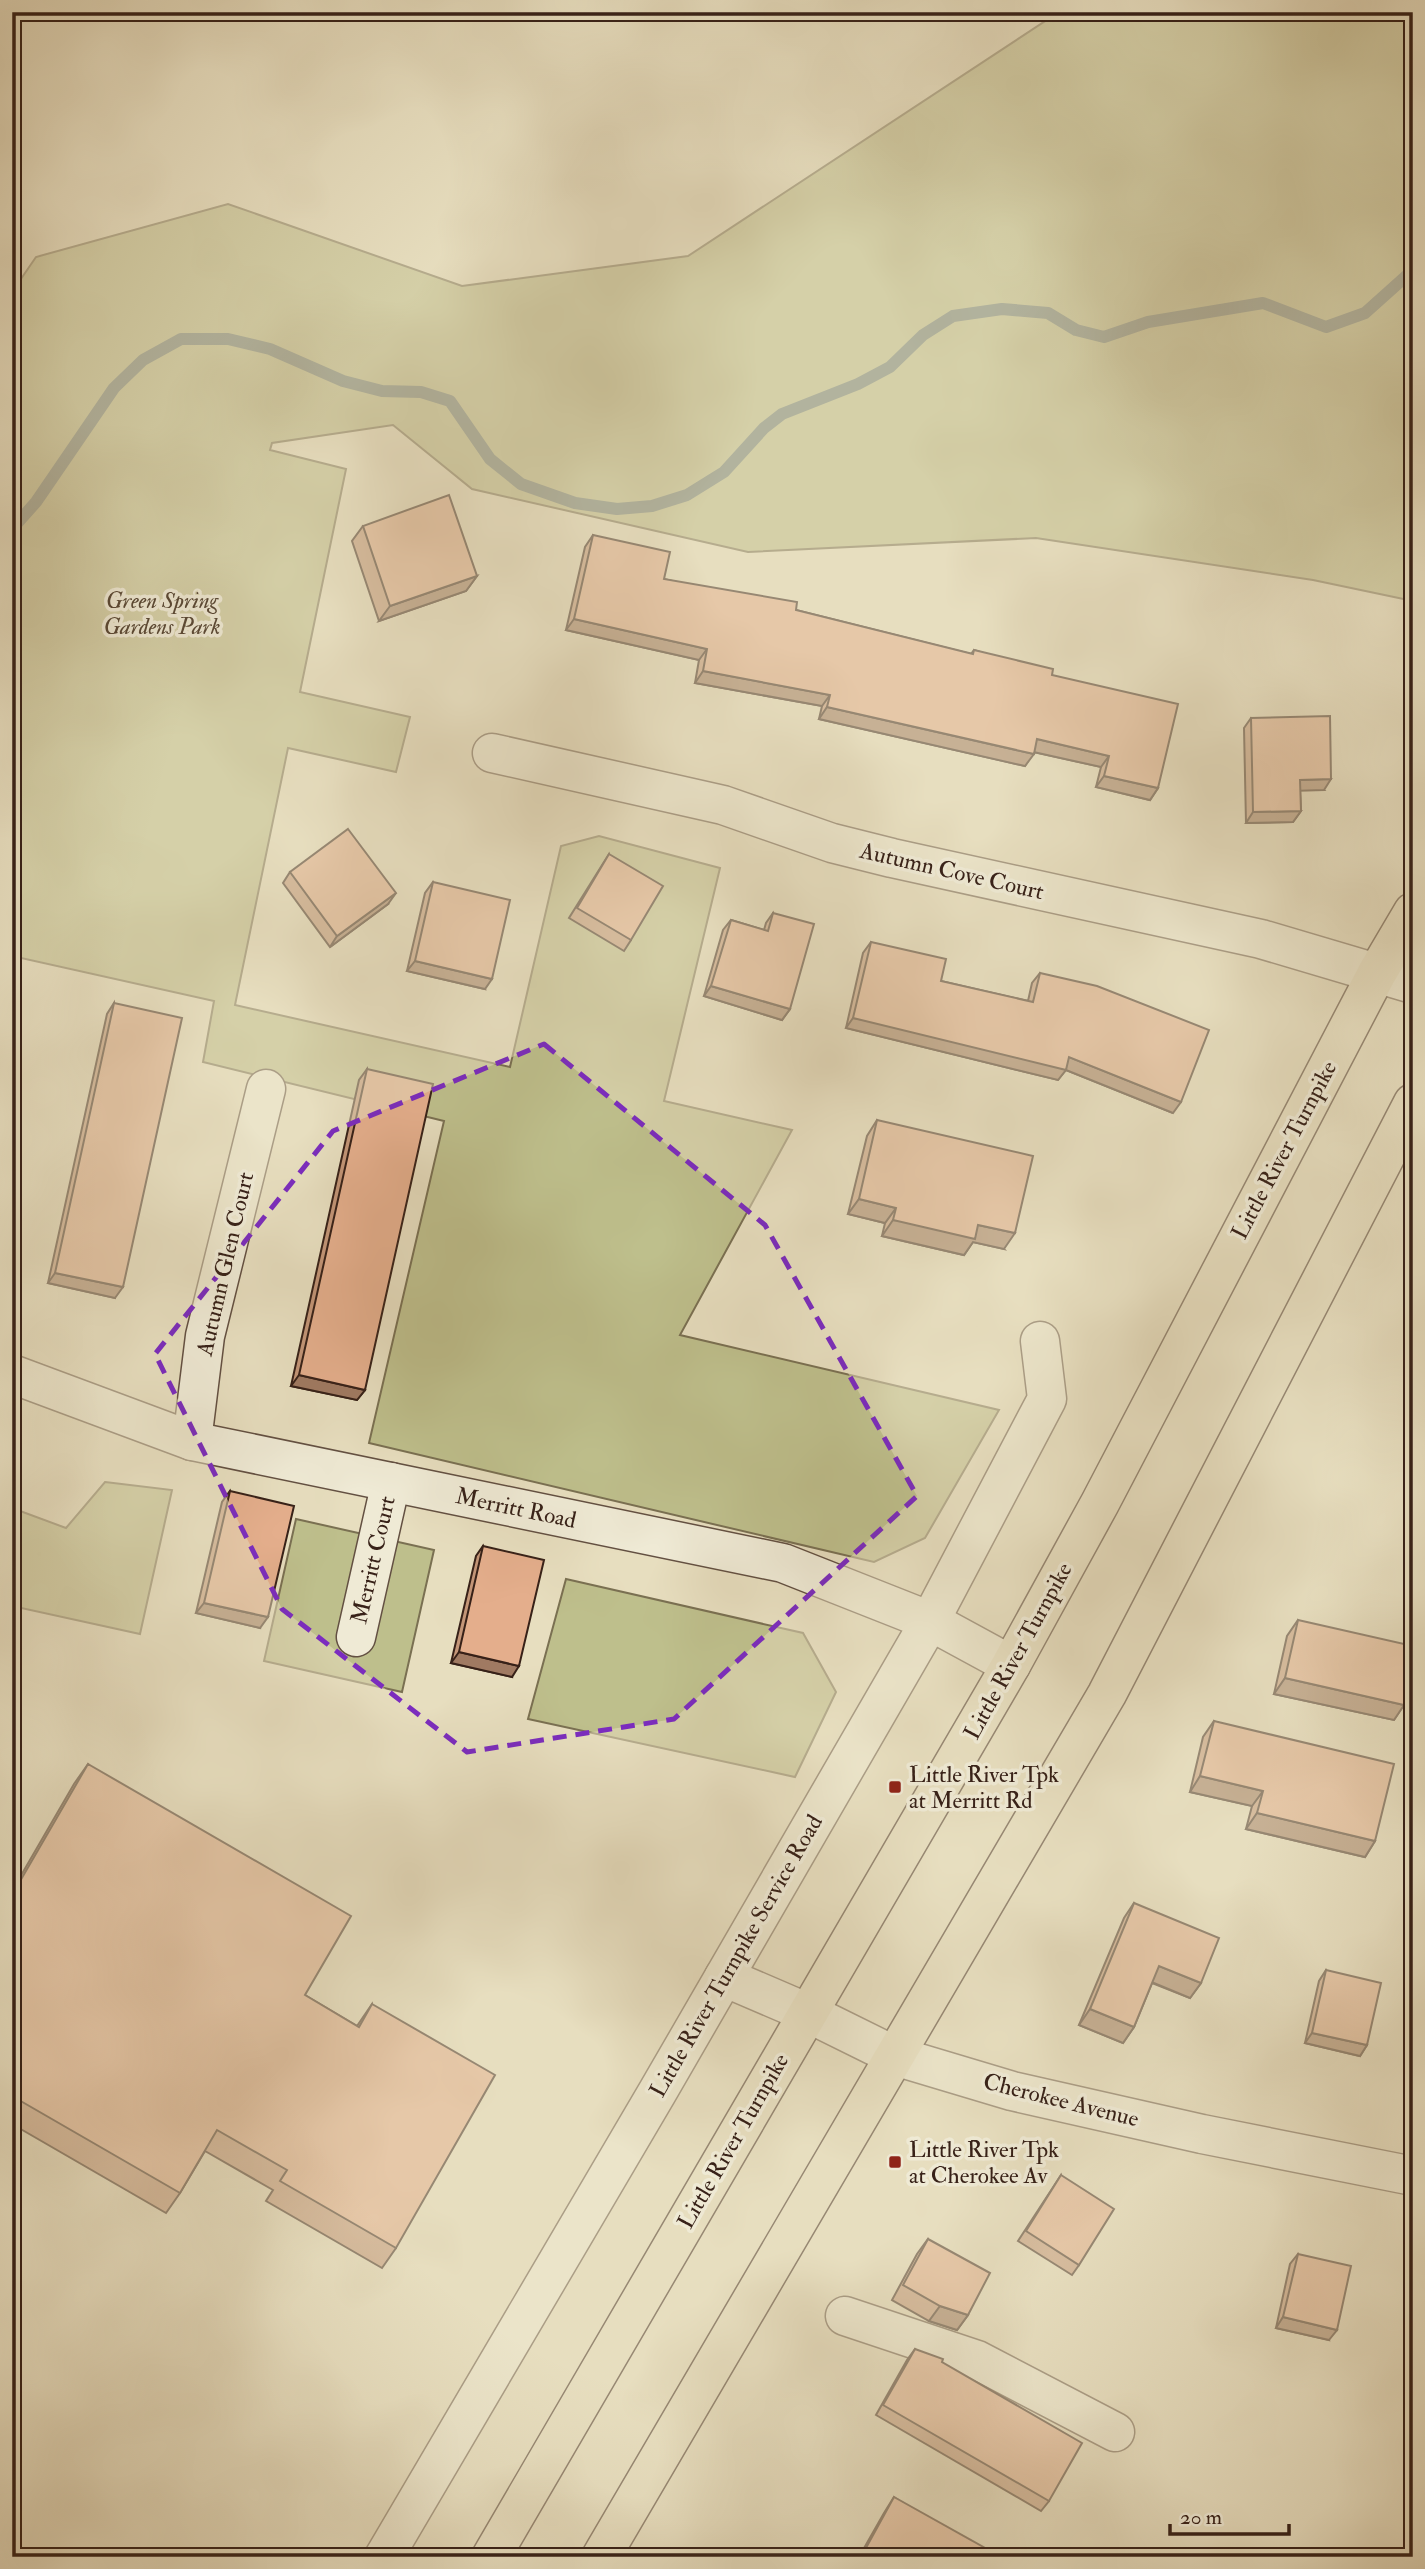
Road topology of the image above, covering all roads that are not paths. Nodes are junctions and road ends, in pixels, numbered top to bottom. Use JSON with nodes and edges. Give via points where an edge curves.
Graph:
{"nodes":[{"id":1,"x":492,"y":753,"type":"dead end"},
{"id":2,"x":1413,"y":912,"type":"edge"},
{"id":3,"x":1377,"y":973,"type":"junction"},
{"id":4,"x":1413,"y":984,"type":"edge"},
{"id":5,"x":266,"y":1089,"type":"dead end"},
{"id":6,"x":1413,"y":1103,"type":"edge"},
{"id":7,"x":1040,"y":1341,"type":"dead end"},
{"id":8,"x":12,"y":1374,"type":"edge"},
{"id":9,"x":192,"y":1441,"type":"junction"},
{"id":10,"x":391,"y":1482,"type":"junction"},
{"id":11,"x":930,"y":1621,"type":"junction"},
{"id":12,"x":356,"y":1637,"type":"dead end"},
{"id":13,"x":1011,"y":1665,"type":"junction"},
{"id":14,"x":724,"y":1977,"type":"junction"},
{"id":15,"x":808,"y":2013,"type":"junction"},
{"id":16,"x":895,"y":2056,"type":"junction"},
{"id":17,"x":1413,"y":2176,"type":"edge"},
{"id":18,"x":845,"y":2316,"type":"dead end"},
{"id":19,"x":1115,"y":2432,"type":"dead end"},
{"id":20,"x":384,"y":2557,"type":"edge"},
{"id":21,"x":491,"y":2557,"type":"edge"},
{"id":22,"x":601,"y":2557,"type":"edge"}],
"edges":[{"from":1,"to":3,"type":"street","name":"Autumn Cove Court","via":[[723,805],[832,843],[892,858],[1261,939]]},
{"from":2,"to":3,"type":"main road","name":"Little River Turnpike"},
{"from":3,"to":4,"type":"street","name":"Autumn Cove Court"},
{"from":3,"to":13,"type":"main road","name":"Little River Turnpike"},
{"from":5,"to":9,"type":"street","name":"Autumn Glen Court","via":[[205,1336]]},
{"from":6,"to":16,"type":"main road","via":[[1107,1694]]},
{"from":7,"to":11,"type":"street","name":"Little River Turnpike Service Road","via":[[1047,1399]]},
{"from":8,"to":9,"type":"street","name":"Merritt Road"},
{"from":9,"to":10,"type":"street","name":"Merritt Road"},
{"from":10,"to":11,"type":"street","name":"Merritt Road","via":[[783,1563]]},
{"from":10,"to":12,"type":"street","name":"Merritt Court"},
{"from":11,"to":13,"type":"street","name":"Merritt Road"},
{"from":11,"to":14,"type":"street","name":"Little River Turnpike Service Road"},
{"from":13,"to":15,"type":"main road","name":"Little River Turnpike"},
{"from":14,"to":15,"type":"street","name":"Cherokee Avenue"},
{"from":14,"to":20,"type":"street","name":"Little River Turnpike Service Road"},
{"from":15,"to":16,"type":"street","name":"Cherokee Avenue"},
{"from":15,"to":21,"type":"main road","name":"Little River Turnpike"},
{"from":16,"to":17,"type":"street","name":"Cherokee Avenue","via":[[1012,2091]]},
{"from":16,"to":22,"type":"main road"},
{"from":18,"to":19,"type":"street","via":[[977,2360]]}]}
